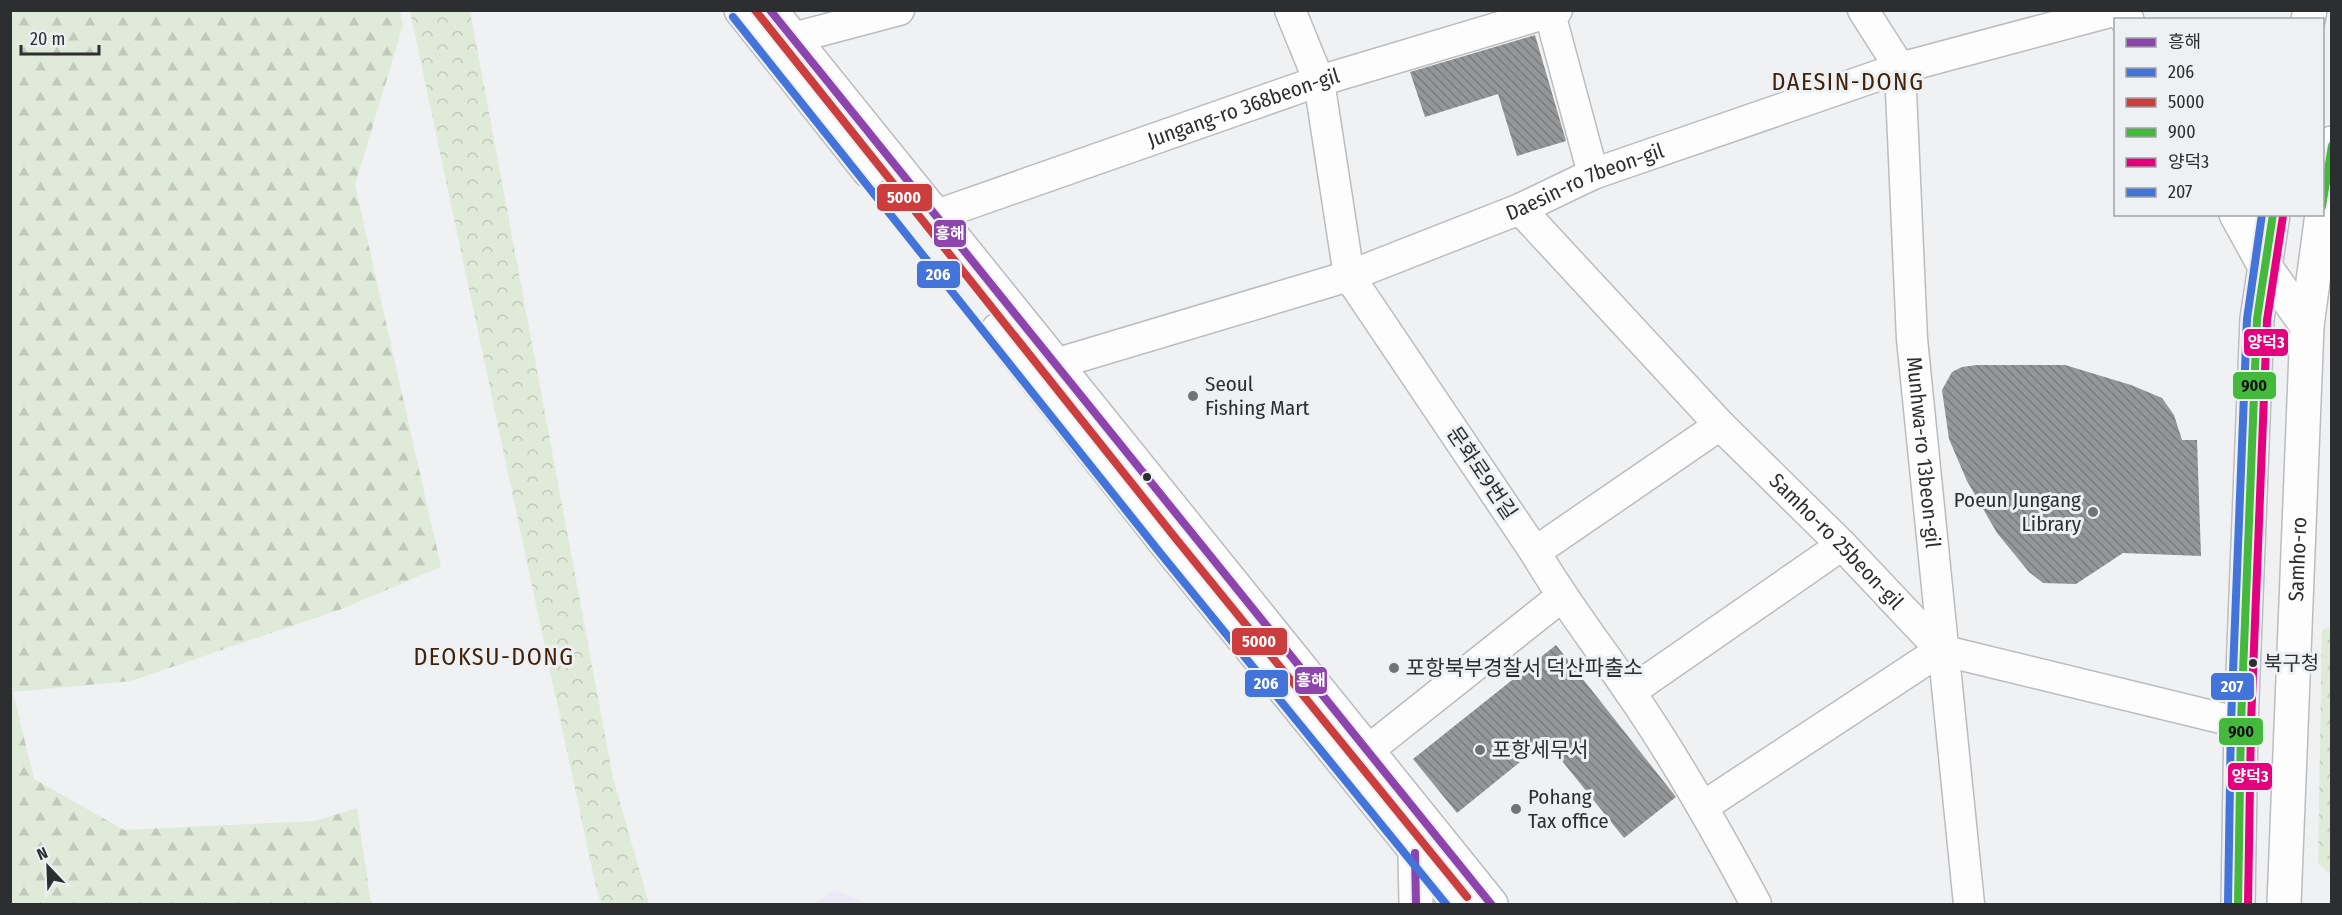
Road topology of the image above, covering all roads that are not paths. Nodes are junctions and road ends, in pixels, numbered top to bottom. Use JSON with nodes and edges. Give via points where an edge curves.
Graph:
{"nodes":[{"id":1,"x":741,"y":10,"type":"edge"},
{"id":2,"x":770,"y":10,"type":"edge"},
{"id":3,"x":899,"y":10,"type":"edge"},
{"id":4,"x":1290,"y":10,"type":"edge"},
{"id":5,"x":1863,"y":10,"type":"edge"},
{"id":6,"x":2120,"y":10,"type":"edge"},
{"id":7,"x":1552,"y":11,"type":"edge"},
{"id":8,"x":793,"y":38,"type":"junction"},
{"id":9,"x":1900,"y":68,"type":"junction"},
{"id":10,"x":1318,"y":81,"type":"junction"},
{"id":11,"x":2331,"y":143,"type":"edge"},
{"id":12,"x":1593,"y":174,"type":"junction"},
{"id":13,"x":2324,"y":194,"type":"edge"},
{"id":14,"x":1520,"y":209,"type":"junction"},
{"id":15,"x":934,"y":216,"type":"junction"},
{"id":16,"x":2237,"y":216,"type":"edge"},
{"id":17,"x":2273,"y":216,"type":"edge"},
{"id":18,"x":2322,"y":216,"type":"edge"},
{"id":19,"x":2324,"y":258,"type":"edge"},
{"id":20,"x":2264,"y":265,"type":"junction"},
{"id":21,"x":1350,"y":276,"type":"junction"},
{"id":22,"x":2307,"y":326,"type":"junction"},
{"id":23,"x":1055,"y":364,"type":"junction"},
{"id":24,"x":1720,"y":425,"type":"junction"},
{"id":25,"x":1842,"y":545,"type":"junction"},
{"id":26,"x":1535,"y":552,"type":"junction"},
{"id":27,"x":1561,"y":597,"type":"junction"},
{"id":28,"x":1941,"y":650,"type":"junction"},
{"id":29,"x":1630,"y":692,"type":"junction"},
{"id":30,"x":2241,"y":723,"type":"junction"},
{"id":31,"x":1366,"y":752,"type":"junction"},
{"id":32,"x":1704,"y":806,"type":"junction"},
{"id":33,"x":1426,"y":821,"type":"junction"},
{"id":34,"x":1415,"y":853,"type":"junction"},
{"id":35,"x":1416,"y":904,"type":"edge"},
{"id":36,"x":1459,"y":904,"type":"edge"},
{"id":37,"x":1491,"y":904,"type":"edge"},
{"id":38,"x":1756,"y":904,"type":"edge"},
{"id":39,"x":1969,"y":904,"type":"edge"},
{"id":40,"x":2238,"y":904,"type":"edge"},
{"id":41,"x":2284,"y":904,"type":"edge"}],
"edges":[{"from":1,"to":34,"type":"main road"},
{"from":2,"to":8,"type":"main road"},
{"from":3,"to":8,"type":"street"},
{"from":4,"to":10,"type":"street","name":"문화로9번길"},
{"from":5,"to":9,"type":"street","name":"Munhwa-ro 13beon-gil"},
{"from":6,"to":9,"type":"street","name":"Daesin-ro 7beon-gil"},
{"from":7,"to":10,"type":"street","name":"Jungang-ro 368beon-gil"},
{"from":7,"to":12,"type":"street"},
{"from":8,"to":15,"type":"main road"},
{"from":9,"to":12,"type":"street","name":"Daesin-ro 7beon-gil"},
{"from":9,"to":28,"type":"street","name":"Munhwa-ro 13beon-gil","via":[[1912,339]]},
{"from":10,"to":15,"type":"street","name":"Jungang-ro 368beon-gil"},
{"from":10,"to":21,"type":"street","name":"문화로9번길"},
{"from":11,"to":13,"type":"main road"},
{"from":12,"to":14,"type":"street","name":"Daesin-ro 7beon-gil"},
{"from":14,"to":21,"type":"street","name":"Daesin-ro 7beon-gil"},
{"from":14,"to":24,"type":"street","name":"Samho-ro 25beon-gil"},
{"from":15,"to":23,"type":"main road"},
{"from":16,"to":20,"type":"main road"},
{"from":17,"to":20,"type":"main road"},
{"from":18,"to":19,"type":"main road","name":"Samho-ro"},
{"from":19,"to":22,"type":"main road","name":"Samho-ro"},
{"from":20,"to":22,"type":"main road"},
{"from":20,"to":30,"type":"main road","via":[[2257,319]]},
{"from":21,"to":23,"type":"street","name":"Daesin-ro 7beon-gil"},
{"from":21,"to":26,"type":"street","name":"문화로9번길"},
{"from":22,"to":41,"type":"main road","name":"Samho-ro"},
{"from":23,"to":31,"type":"main road"},
{"from":24,"to":25,"type":"street","name":"Samho-ro 25beon-gil"},
{"from":24,"to":26,"type":"street"},
{"from":25,"to":28,"type":"street","name":"Samho-ro 25beon-gil"},
{"from":25,"to":29,"type":"street"},
{"from":26,"to":27,"type":"street","name":"문화로9번길"},
{"from":27,"to":29,"type":"street","name":"문화로9번길"},
{"from":27,"to":31,"type":"street"},
{"from":28,"to":30,"type":"street"},
{"from":28,"to":32,"type":"street"},
{"from":28,"to":39,"type":"street","name":"Munhwa-ro 13beon-gil"},
{"from":29,"to":32,"type":"street","name":"문화로9번길"},
{"from":30,"to":40,"type":"main road"},
{"from":31,"to":33,"type":"main road"},
{"from":32,"to":38,"type":"street","name":"문화로9번길"},
{"from":33,"to":34,"type":"main road"},
{"from":33,"to":37,"type":"main road"},
{"from":34,"to":35,"type":"main road"},
{"from":34,"to":36,"type":"main road"}]}
